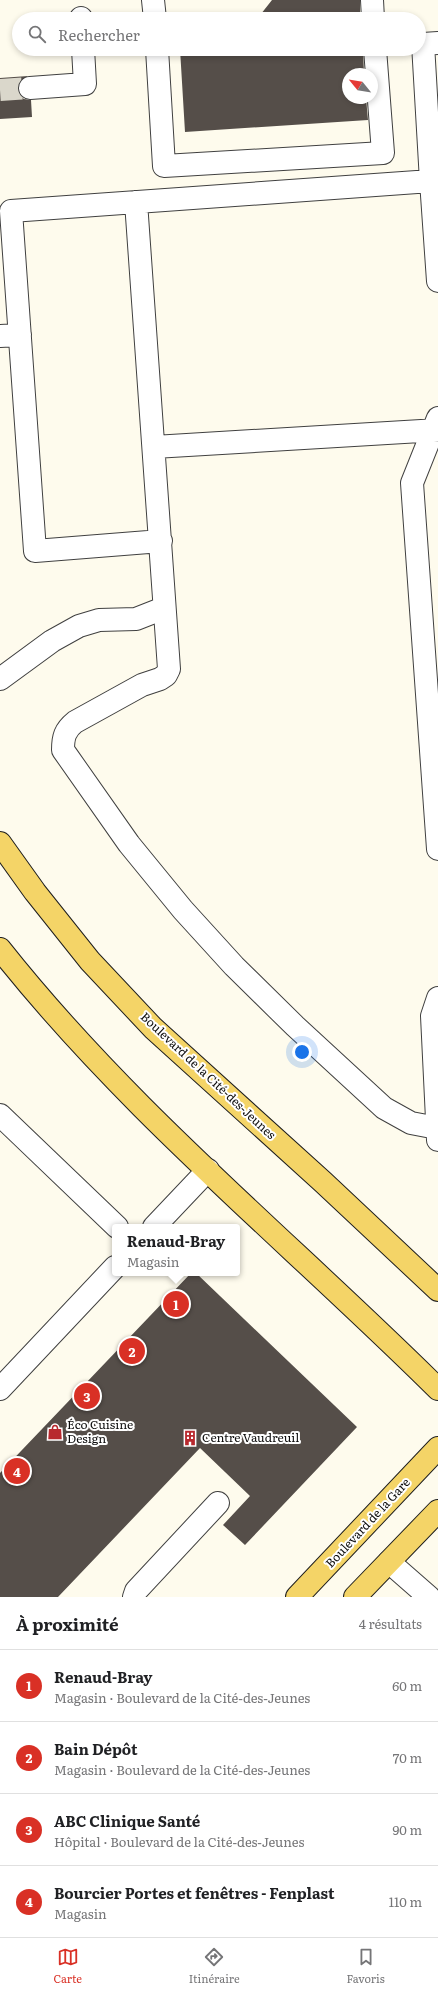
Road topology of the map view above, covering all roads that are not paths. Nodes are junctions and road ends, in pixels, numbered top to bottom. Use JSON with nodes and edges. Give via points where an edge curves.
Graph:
{"nodes":[{"id":1,"x":154,"y":0,"type":"edge"},
{"id":2,"x":372,"y":0,"type":"edge"},
{"id":3,"x":155,"y":12,"type":"edge"},
{"id":4,"x":373,"y":12,"type":"edge"},
{"id":5,"x":438,"y":43,"type":"edge"},
{"id":6,"x":426,"y":44,"type":"edge"},
{"id":7,"x":83,"y":56,"type":"edge"},
{"id":8,"x":157,"y":56,"type":"edge"},
{"id":9,"x":376,"y":56,"type":"edge"},
{"id":10,"x":424,"y":56,"type":"edge"},
{"id":11,"x":30,"y":88,"type":"tunnel mouth"},
{"id":12,"x":431,"y":181,"type":"junction"},
{"id":13,"x":136,"y":202,"type":"junction"},
{"id":14,"x":5,"y":209,"type":"edge"},
{"id":15,"x":438,"y":282,"type":"edge"},
{"id":16,"x":10,"y":336,"type":"edge"},
{"id":17,"x":437,"y":426,"type":"edge"},
{"id":18,"x":154,"y":447,"type":"junction"},
{"id":19,"x":161,"y":541,"type":"junction"},
{"id":20,"x":164,"y":608,"type":"junction"},
{"id":21,"x":0,"y":679,"type":"edge"},
{"id":22,"x":0,"y":843,"type":"edge"},
{"id":23,"x":438,"y":849,"type":"edge"},
{"id":24,"x":0,"y":949,"type":"edge"},
{"id":25,"x":438,"y":1001,"type":"edge"},
{"id":26,"x":0,"y":1115,"type":"edge"},
{"id":27,"x":437,"y":1134,"type":"edge"},
{"id":28,"x":208,"y":1170,"type":"junction"},
{"id":29,"x":114,"y":1224,"type":"edge"},
{"id":30,"x":157,"y":1224,"type":"edge"},
{"id":31,"x":112,"y":1271,"type":"edge"},
{"id":32,"x":438,"y":1290,"type":"edge"},
{"id":33,"x":438,"y":1388,"type":"edge"},
{"id":34,"x":0,"y":1389,"type":"edge"},
{"id":35,"x":438,"y":1448,"type":"edge"},
{"id":36,"x":218,"y":1503,"type":"dead end"},
{"id":37,"x":438,"y":1511,"type":"edge"},
{"id":38,"x":389,"y":1562,"type":"junction"},
{"id":39,"x":134,"y":1597,"type":"edge"},
{"id":40,"x":297,"y":1597,"type":"edge"},
{"id":41,"x":355,"y":1597,"type":"edge"},
{"id":42,"x":429,"y":1597,"type":"edge"}],
"edges":[{"from":1,"to":3,"type":"lane"},
{"from":2,"to":4,"type":"lane"},
{"from":5,"to":6,"type":"lane"},
{"from":7,"to":11,"type":"lane","via":[[85,84]]},
{"from":8,"to":9,"type":"lane","via":[[164,166],[383,152]]},
{"from":10,"to":12,"type":"lane"},
{"from":12,"to":13,"type":"lane"},
{"from":12,"to":15,"type":"lane"},
{"from":13,"to":14,"type":"lane"},
{"from":13,"to":18,"type":"lane"},
{"from":14,"to":16,"type":"lane"},
{"from":16,"to":19,"type":"lane","via":[[35,551]]},
{"from":17,"to":18,"type":"lane"},
{"from":17,"to":23,"type":"lane","via":[[412,482]]},
{"from":18,"to":19,"type":"lane"},
{"from":19,"to":20,"type":"lane"},
{"from":20,"to":21,"type":"lane","via":[[136,619],[99,620],[79,626],[52,641]]},
{"from":20,"to":27,"type":"lane","via":[[170,663],[166,676],[142,685],[75,722],[67,729],[63,738],[63,750],[129,844],[183,910],[234,966],[384,1108]]},
{"from":22,"to":32,"type":"main road","name":"Boulevard de la Cité-des-Jeunes","via":[[71,938],[133,1007]]},
{"from":24,"to":28,"type":"main road","via":[[85,1050]]},
{"from":25,"to":27,"type":"lane","via":[[432,1016]]},
{"from":26,"to":29,"type":"lane"},
{"from":28,"to":30,"type":"lane"},
{"from":28,"to":33,"type":"main road"},
{"from":31,"to":34,"type":"lane"},
{"from":35,"to":40,"type":"main road","name":"Boulevard de la Gare"},
{"from":36,"to":39,"type":"lane","via":[[136,1591]]},
{"from":37,"to":38,"type":"main road"},
{"from":38,"to":41,"type":"main road"},
{"from":38,"to":42,"type":"lane"}]}
